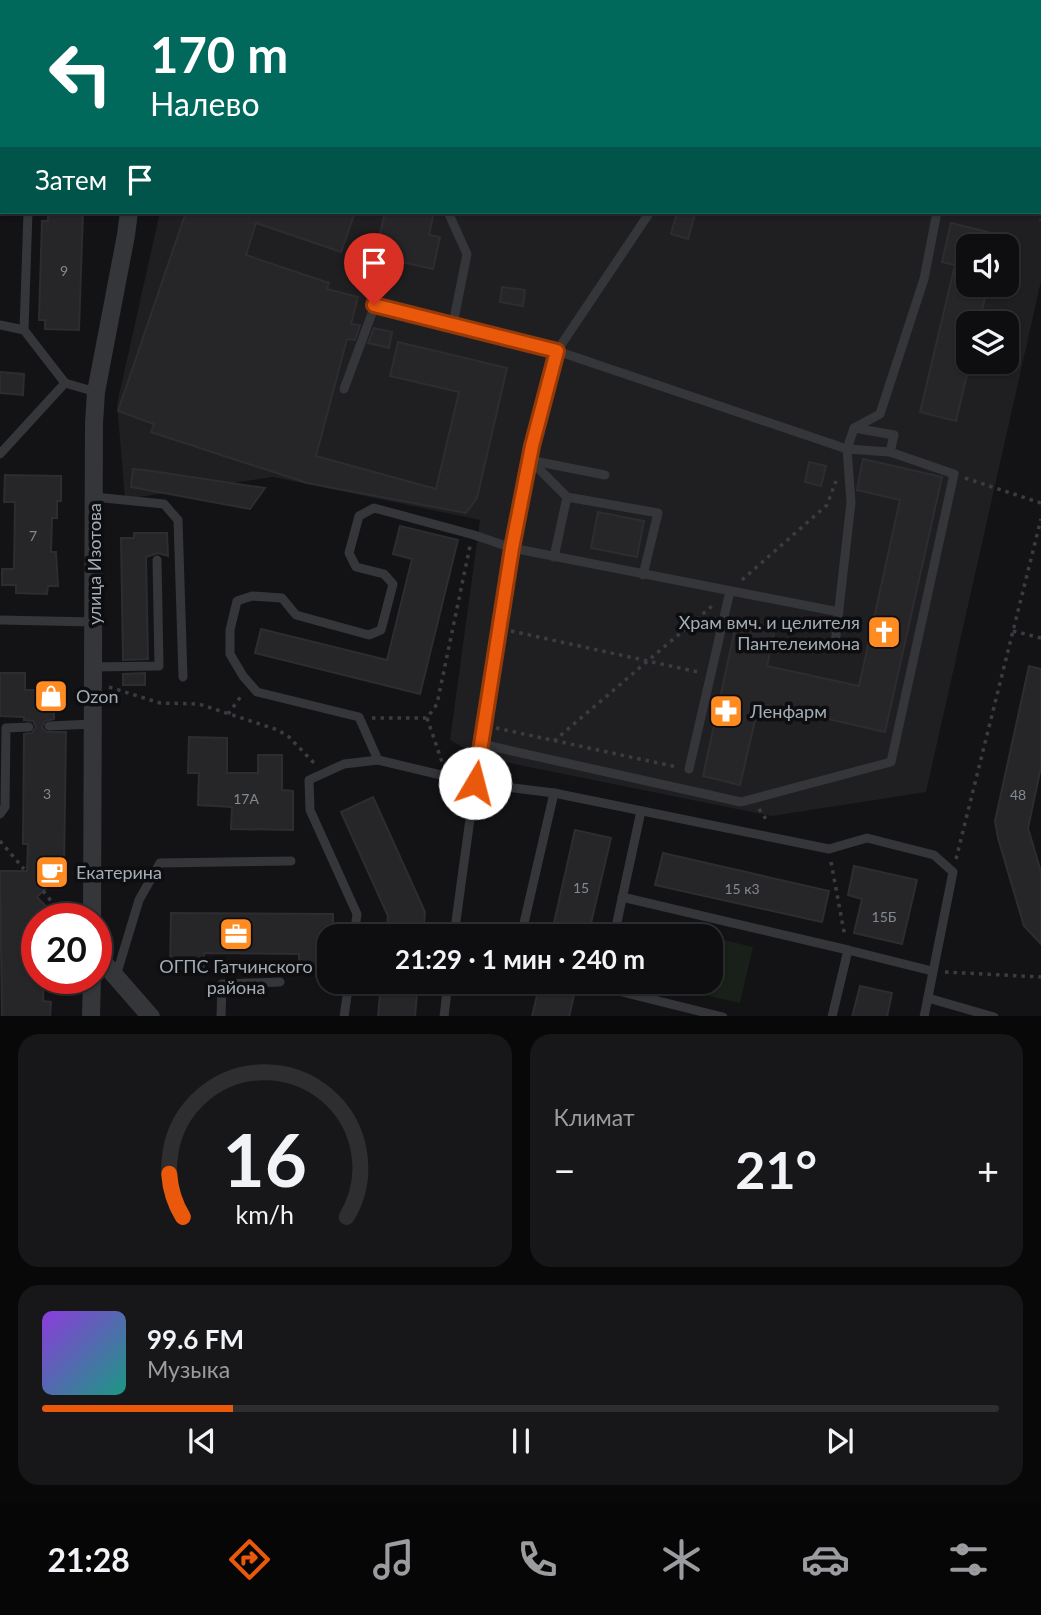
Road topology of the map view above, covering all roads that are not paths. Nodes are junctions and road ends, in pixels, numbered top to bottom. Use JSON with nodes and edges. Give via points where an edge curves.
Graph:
{"nodes":[{"id":1,"x":28,"y":214,"type":"edge"},
{"id":2,"x":129,"y":214,"type":"edge"},
{"id":3,"x":138,"y":214,"type":"edge"},
{"id":4,"x":449,"y":214,"type":"edge"},
{"id":5,"x":649,"y":214,"type":"edge"},
{"id":6,"x":937,"y":214,"type":"edge"},
{"id":7,"x":127,"y":235,"type":"junction"},
{"id":8,"x":0,"y":324,"type":"edge"},
{"id":9,"x":453,"y":324,"type":"junction"},
{"id":10,"x":24,"y":330,"type":"junction"},
{"id":11,"x":557,"y":351,"type":"junction"},
{"id":12,"x":65,"y":383,"type":"junction"},
{"id":13,"x":344,"y":389,"type":"dead end"},
{"id":14,"x":96,"y":392,"type":"junction"},
{"id":15,"x":854,"y":428,"type":"junction"},
{"id":16,"x":846,"y":449,"type":"junction"},
{"id":17,"x":890,"y":452,"type":"junction"},
{"id":18,"x":0,"y":454,"type":"edge"},
{"id":19,"x":529,"y":460,"type":"junction"},
{"id":20,"x":605,"y":475,"type":"dead end"},
{"id":21,"x":94,"y":497,"type":"junction"},
{"id":22,"x":567,"y":497,"type":"junction"},
{"id":23,"x":512,"y":548,"type":"junction"},
{"id":24,"x":554,"y":556,"type":"junction"},
{"id":25,"x":157,"y":560,"type":"dead end"},
{"id":26,"x":643,"y":575,"type":"junction"},
{"id":27,"x":730,"y":591,"type":"junction"},
{"id":28,"x":839,"y":612,"type":"junction"},
{"id":29,"x":0,"y":620,"type":"edge"},
{"id":30,"x":94,"y":622,"type":"junction"},
{"id":31,"x":835,"y":644,"type":"dead end"},
{"id":32,"x":93,"y":675,"type":"junction"},
{"id":33,"x":183,"y":677,"type":"dead end"},
{"id":34,"x":93,"y":724,"type":"junction"},
{"id":35,"x":49,"y":726,"type":"dead end"},
{"id":36,"x":29,"y":727,"type":"dead end"},
{"id":37,"x":481,"y":744,"type":"junction"},
{"id":38,"x":377,"y":760,"type":"junction"},
{"id":39,"x":689,"y":769,"type":"road end"},
{"id":40,"x":475,"y":783,"type":"junction"},
{"id":41,"x":554,"y":793,"type":"junction"},
{"id":42,"x":641,"y":811,"type":"junction"},
{"id":43,"x":0,"y":814,"type":"edge"},
{"id":44,"x":290,"y":861,"type":"dead end"},
{"id":45,"x":622,"y":897,"type":"junction"},
{"id":46,"x":92,"y":903,"type":"edge"},
{"id":47,"x":356,"y":924,"type":"edge"},
{"id":48,"x":456,"y":924,"type":"edge"},
{"id":49,"x":524,"y":924,"type":"edge"},
{"id":50,"x":616,"y":924,"type":"edge"},
{"id":51,"x":848,"y":950,"type":"junction"},
{"id":52,"x":932,"y":971,"type":"junction"},
{"id":53,"x":112,"y":972,"type":"edge"},
{"id":54,"x":116,"y":976,"type":"junction"},
{"id":55,"x":280,"y":982,"type":"dead end"},
{"id":56,"x":92,"y":994,"type":"edge"},
{"id":57,"x":347,"y":994,"type":"edge"},
{"id":58,"x":447,"y":994,"type":"edge"},
{"id":59,"x":630,"y":994,"type":"edge"},
{"id":60,"x":928,"y":998,"type":"junction"},
{"id":61,"x":92,"y":1016,"type":"edge"},
{"id":62,"x":150,"y":1016,"type":"edge"},
{"id":63,"x":220,"y":1016,"type":"edge"},
{"id":64,"x":344,"y":1016,"type":"edge"},
{"id":65,"x":444,"y":1016,"type":"edge"},
{"id":66,"x":719,"y":1016,"type":"edge"},
{"id":67,"x":832,"y":1016,"type":"edge"},
{"id":68,"x":924,"y":1016,"type":"edge"},
{"id":69,"x":991,"y":1016,"type":"edge"}],
"edges":[{"from":1,"to":10,"type":"lane"},
{"from":2,"to":7,"type":"street","name":"улица Изотова"},
{"from":3,"to":7,"type":"lane"},
{"from":4,"to":9,"type":"lane","via":[[467,254]]},
{"from":5,"to":11,"type":"lane"},
{"from":6,"to":15,"type":"lane","via":[[924,279],[880,414]]},
{"from":7,"to":14,"type":"street","name":"улица Изотова"},
{"from":8,"to":10,"type":"lane"},
{"from":9,"to":11,"type":"lane"},
{"from":9,"to":13,"type":"lane","via":[[374,305]]},
{"from":10,"to":12,"type":"lane"},
{"from":11,"to":16,"type":"lane"},
{"from":11,"to":19,"type":"lane"},
{"from":12,"to":14,"type":"lane"},
{"from":12,"to":18,"type":"lane"},
{"from":14,"to":21,"type":"street","name":"улица Изотова"},
{"from":15,"to":16,"type":"lane"},
{"from":15,"to":17,"type":"lane","via":[[894,435]]},
{"from":16,"to":17,"type":"lane"},
{"from":16,"to":28,"type":"lane","via":[[851,502]]},
{"from":17,"to":37,"type":"lane","via":[[954,474],[891,762],[741,802]]},
{"from":19,"to":20,"type":"lane"},
{"from":19,"to":22,"type":"lane"},
{"from":19,"to":23,"type":"lane"},
{"from":21,"to":30,"type":"street","name":"улица Изотова"},
{"from":21,"to":33,"type":"lane","via":[[164,504],[178,520]]},
{"from":22,"to":24,"type":"lane"},
{"from":22,"to":26,"type":"lane","via":[[658,513]]},
{"from":23,"to":24,"type":"lane"},
{"from":23,"to":37,"type":"lane"},
{"from":23,"to":38,"type":"lane","via":[[374,508],[359,516],[349,553],[356,567],[384,574],[393,584],[382,630],[369,635],[296,615],[282,598],[252,596],[237,601],[230,654],[257,692],[359,718]]},
{"from":24,"to":26,"type":"lane"},
{"from":25,"to":32,"type":"lane","via":[[159,666]]},
{"from":26,"to":27,"type":"lane"},
{"from":27,"to":28,"type":"lane"},
{"from":27,"to":39,"type":"lane"},
{"from":28,"to":31,"type":"lane"},
{"from":29,"to":30,"type":"lane"},
{"from":30,"to":32,"type":"street","name":"улица Изотова"},
{"from":32,"to":34,"type":"street","name":"улица Изотова"},
{"from":34,"to":35,"type":"lane"},
{"from":34,"to":46,"type":"street","name":"улица Изотова"},
{"from":36,"to":43,"type":"lane","via":[[6,728],[5,807]]},
{"from":37,"to":40,"type":"lane"},
{"from":38,"to":40,"type":"lane"},
{"from":38,"to":47,"type":"lane","via":[[344,764],[309,780],[310,810],[357,914]]},
{"from":40,"to":41,"type":"lane"},
{"from":40,"to":48,"type":"lane"},
{"from":41,"to":42,"type":"lane"},
{"from":41,"to":49,"type":"lane"},
{"from":42,"to":45,"type":"lane"},
{"from":42,"to":52,"type":"lane","via":[[829,849],[867,838],[934,855],[953,872]]},
{"from":44,"to":54,"type":"lane","via":[[160,863],[139,900]]},
{"from":45,"to":50,"type":"lane"},
{"from":45,"to":51,"type":"lane"},
{"from":51,"to":52,"type":"lane"},
{"from":51,"to":67,"type":"lane"},
{"from":52,"to":60,"type":"lane"},
{"from":53,"to":54,"type":"street"},
{"from":54,"to":62,"type":"street"},
{"from":55,"to":63,"type":"lane","via":[[222,984]]},
{"from":56,"to":61,"type":"street"},
{"from":57,"to":64,"type":"lane"},
{"from":58,"to":65,"type":"lane"},
{"from":59,"to":66,"type":"lane"},
{"from":60,"to":68,"type":"lane"},
{"from":60,"to":69,"type":"lane"}]}
